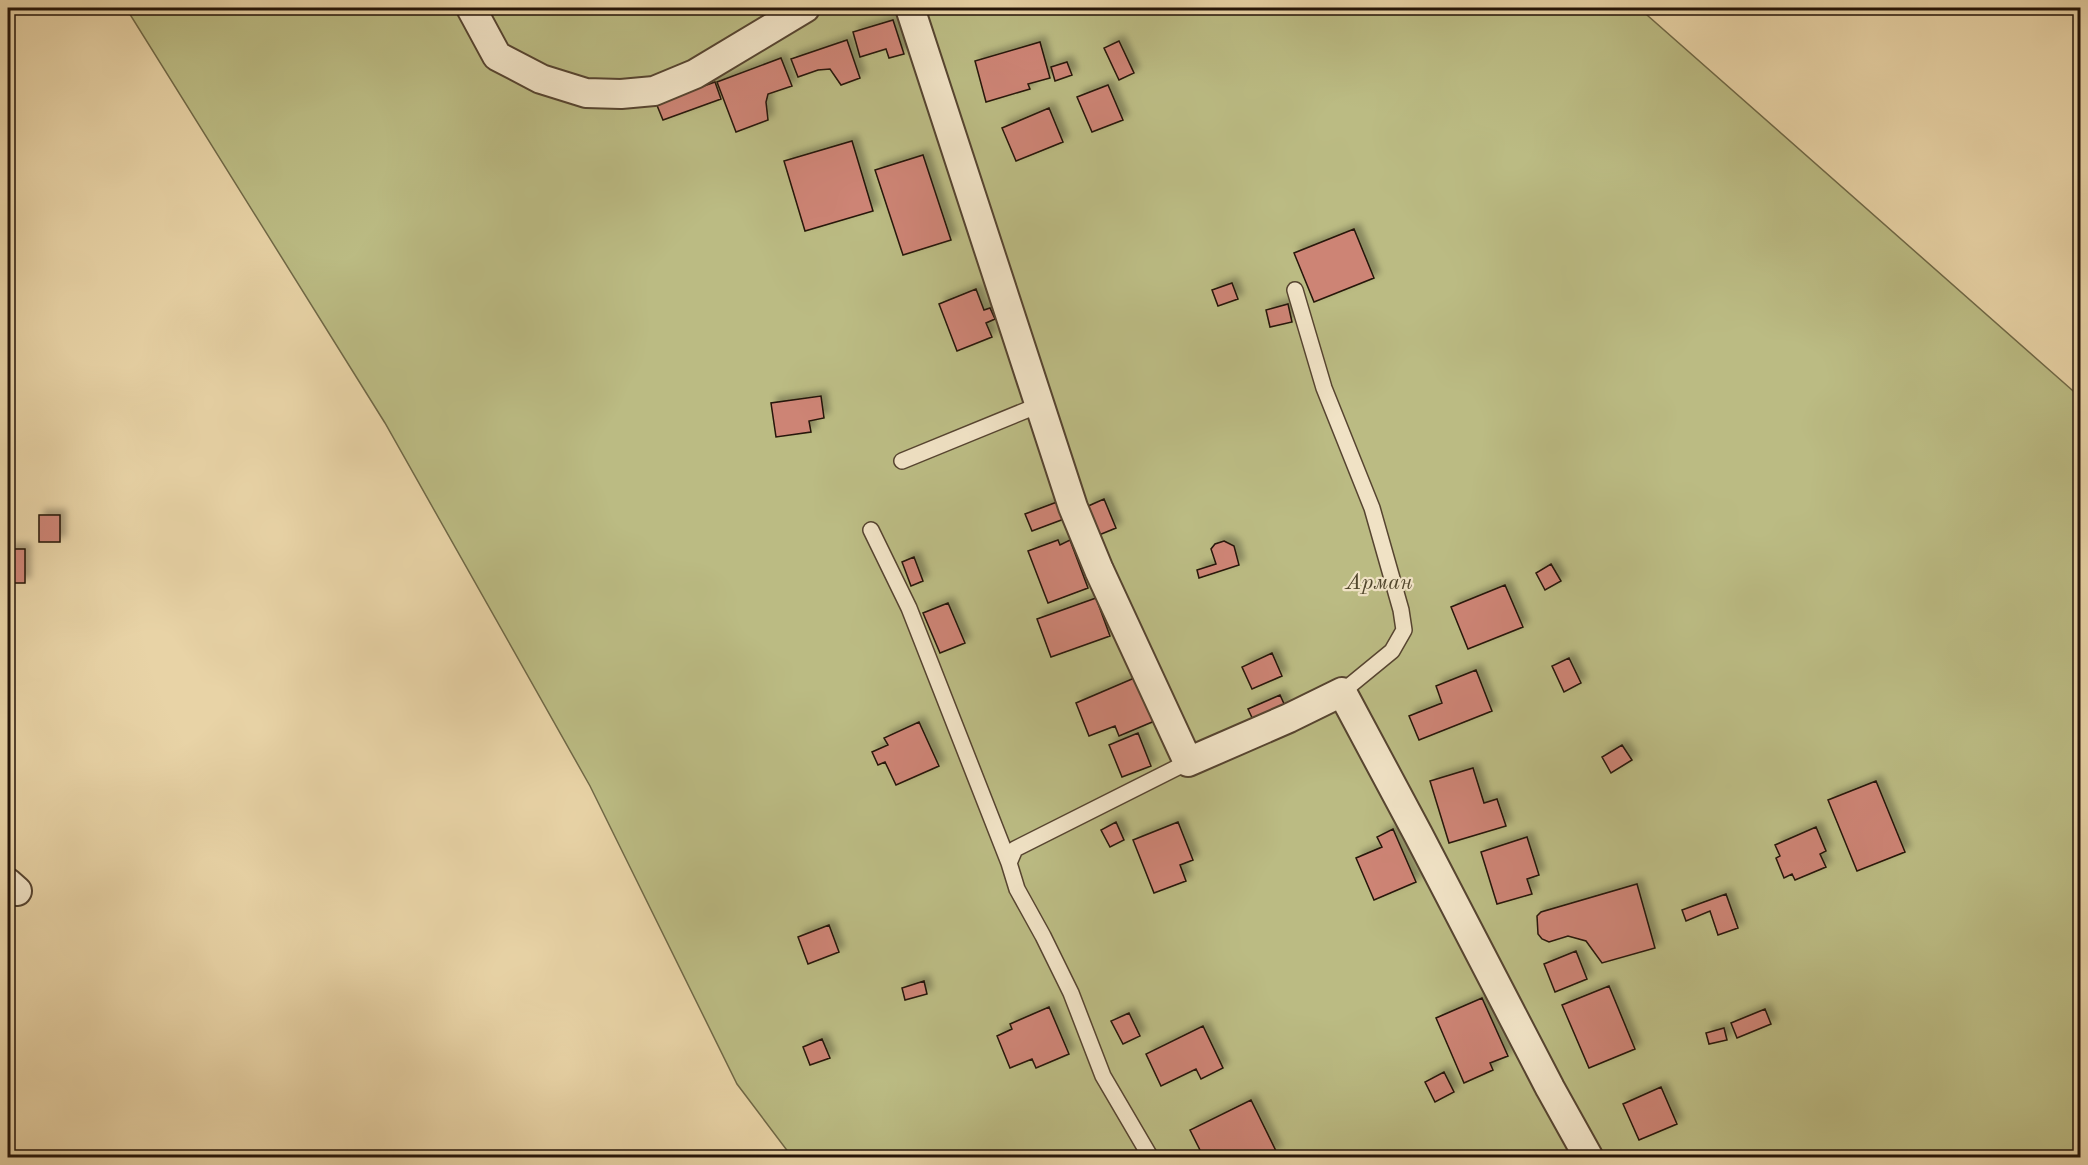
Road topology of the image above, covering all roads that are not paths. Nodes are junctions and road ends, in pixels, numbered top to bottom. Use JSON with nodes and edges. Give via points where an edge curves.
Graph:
{"nodes":[{"id":1,"x":471,"y":8,"type":"edge"},
{"id":2,"x":805,"y":8,"type":"edge"},
{"id":3,"x":910,"y":8,"type":"edge"},
{"id":4,"x":1295,"y":290,"type":"dead end"},
{"id":5,"x":1039,"y":405,"type":"junction"},
{"id":6,"x":902,"y":460,"type":"dead end"},
{"id":7,"x":871,"y":530,"type":"dead end"},
{"id":8,"x":1342,"y":692,"type":"junction"},
{"id":9,"x":1188,"y":762,"type":"junction"},
{"id":10,"x":1009,"y":863,"type":"junction"},
{"id":11,"x":1151,"y":1158,"type":"edge"},
{"id":12,"x":1589,"y":1158,"type":"edge"}],
"edges":[{"from":1,"to":2,"type":"street","via":[[497,56],[541,79],[586,93],[621,94],[654,91],[695,74]]},
{"from":3,"to":5,"type":"street"},
{"from":4,"to":8,"type":"lane","via":[[1324,388],[1372,508],[1404,630],[1392,651]]},
{"from":5,"to":6,"type":"lane"},
{"from":5,"to":9,"type":"street","via":[[1099,570]]},
{"from":7,"to":10,"type":"lane","via":[[909,608]]},
{"from":8,"to":9,"type":"street"},
{"from":8,"to":12,"type":"street"},
{"from":9,"to":10,"type":"lane","via":[[1015,849]]},
{"from":10,"to":11,"type":"lane","via":[[1017,889],[1071,993],[1103,1076]]}]}
